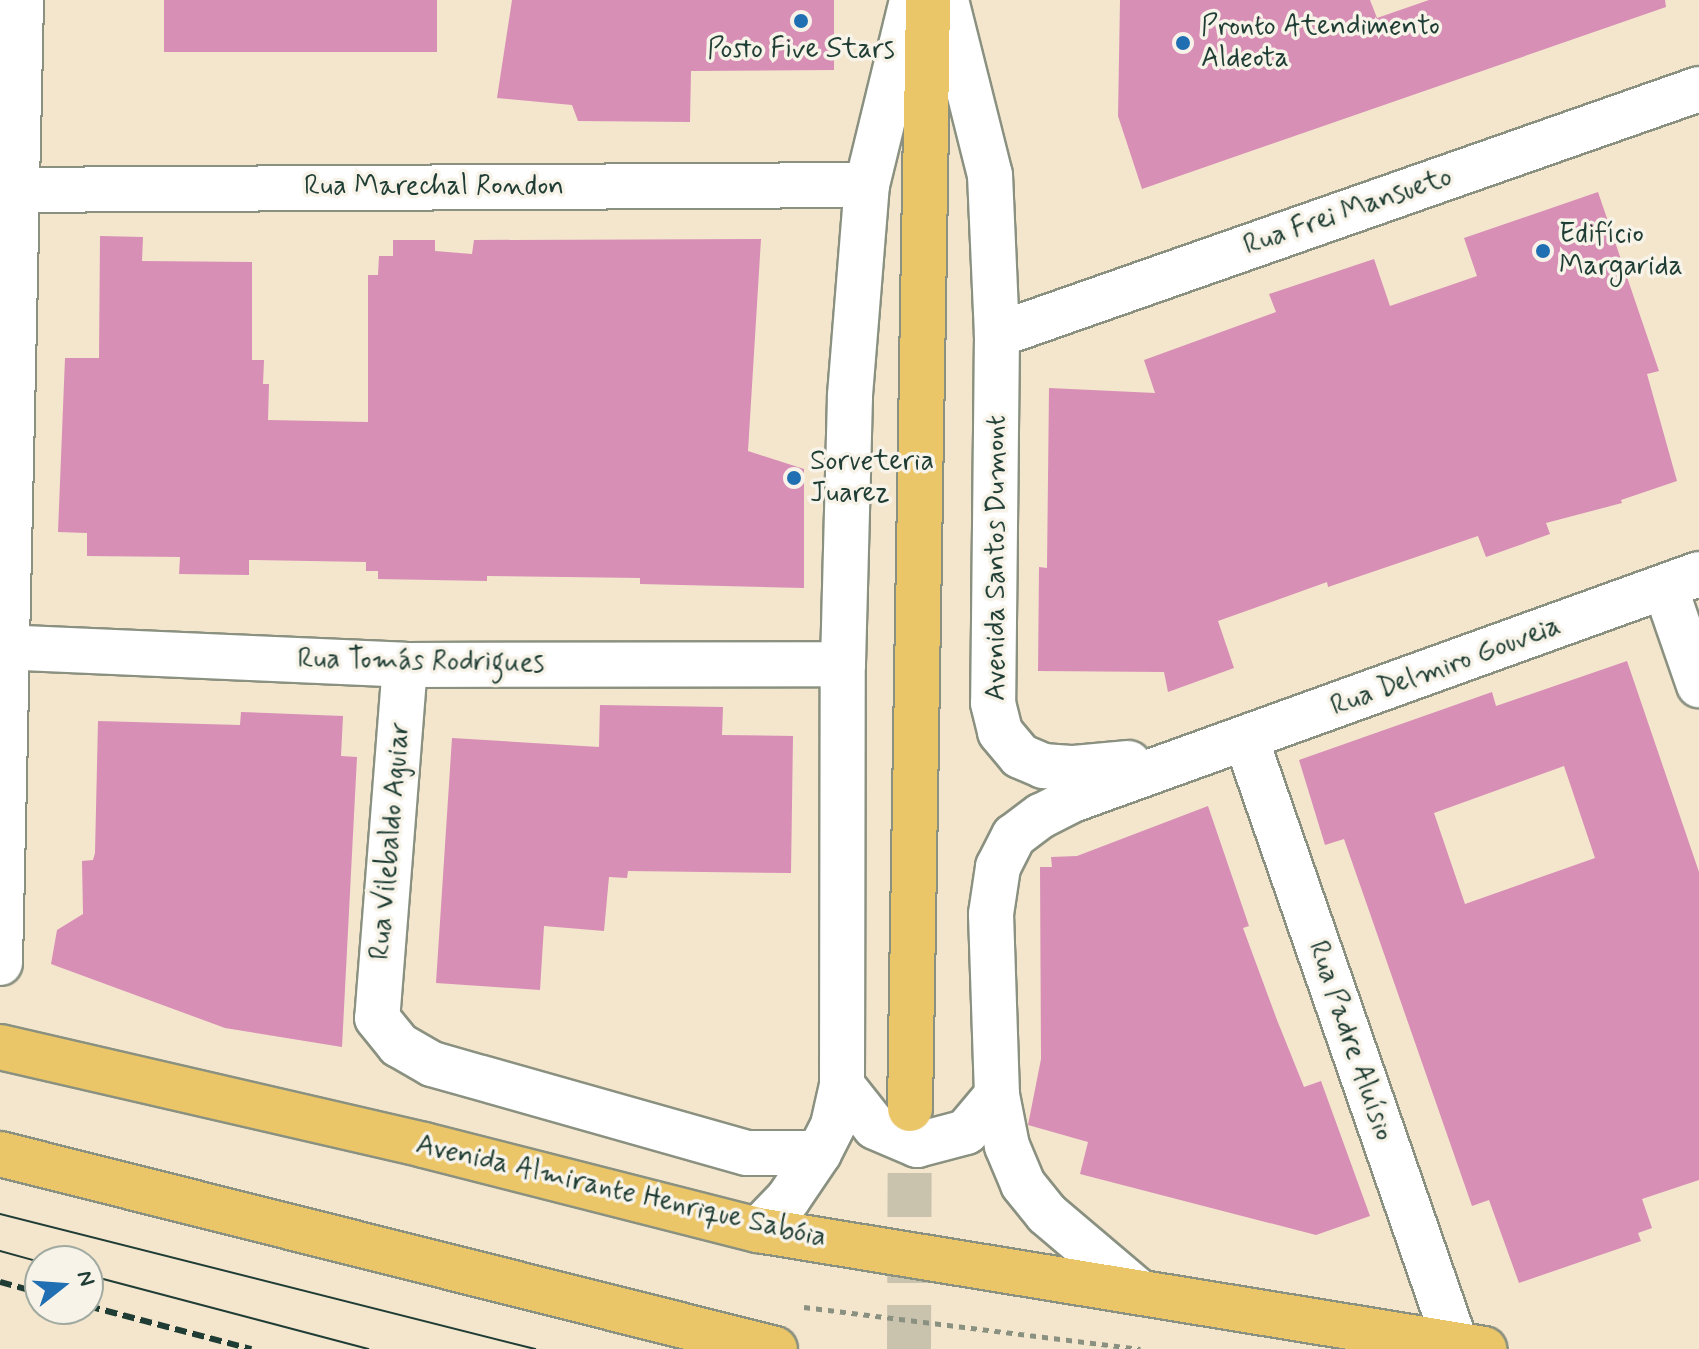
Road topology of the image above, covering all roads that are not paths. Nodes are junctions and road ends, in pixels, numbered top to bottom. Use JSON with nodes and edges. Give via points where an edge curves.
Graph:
{"nodes":[{"id":1,"x":21,"y":0,"type":"edge"},
{"id":2,"x":912,"y":0,"type":"edge"},
{"id":3,"x":928,"y":0,"type":"edge"},
{"id":4,"x":946,"y":0,"type":"edge"},
{"id":5,"x":1699,"y":89,"type":"edge"},
{"id":6,"x":867,"y":185,"type":"junction"},
{"id":7,"x":9,"y":190,"type":"edge"},
{"id":8,"x":997,"y":335,"type":"junction"},
{"id":9,"x":1682,"y":580,"type":"edge"},
{"id":10,"x":2,"y":647,"type":"edge"},
{"id":11,"x":843,"y":664,"type":"junction"},
{"id":12,"x":405,"y":665,"type":"junction"},
{"id":13,"x":1699,"y":685,"type":"edge"},
{"id":14,"x":1246,"y":739,"type":"junction"},
{"id":15,"x":1192,"y":758,"type":"junction"},
{"id":16,"x":0,"y":963,"type":"edge"},
{"id":17,"x":0,"y":1047,"type":"edge"},
{"id":18,"x":842,"y":1085,"type":"junction"},
{"id":19,"x":997,"y":1095,"type":"junction"},
{"id":20,"x":910,"y":1109,"type":"tunnel mouth"},
{"id":21,"x":819,"y":1153,"type":"junction"},
{"id":22,"x":0,"y":1154,"type":"edge"},
{"id":23,"x":758,"y":1230,"type":"junction"},
{"id":24,"x":1139,"y":1292,"type":"junction"},
{"id":25,"x":1470,"y":1346,"type":"edge"},
{"id":26,"x":775,"y":1349,"type":"edge"}],
"edges":[{"from":1,"to":7,"type":"street"},
{"from":2,"to":6,"type":"street"},
{"from":3,"to":20,"type":"main road"},
{"from":4,"to":8,"type":"street","name":"Avenida Santos Dumont","via":[[990,175]]},
{"from":5,"to":8,"type":"street","name":"Rua Frei Mansueto"},
{"from":6,"to":7,"type":"street","name":"Rua Marechal Rondon"},
{"from":6,"to":11,"type":"street","via":[[850,395]]},
{"from":7,"to":10,"type":"street"},
{"from":8,"to":15,"type":"street","name":"Avenida Santos Dumont","via":[[993,703],[1000,732],[1020,756],[1043,766]]},
{"from":9,"to":13,"type":"street"},
{"from":9,"to":14,"type":"street","name":"Rua Delmiro Gouveia"},
{"from":10,"to":12,"type":"street","name":"Rua Tomás Rodrigues"},
{"from":10,"to":16,"type":"street"},
{"from":11,"to":12,"type":"street","name":"Rua Tomás Rodrigues"},
{"from":11,"to":18,"type":"street"},
{"from":12,"to":21,"type":"street","name":"Rua Vilebaldo Aguiar","via":[[377,1018],[399,1045],[432,1064],[747,1153]]},
{"from":14,"to":15,"type":"street","name":"Rua Delmiro Gouveia"},
{"from":14,"to":25,"type":"street","name":"Rua Padre Aluísio"},
{"from":15,"to":19,"type":"street","via":[[1075,799],[1014,836],[998,867],[991,914]]},
{"from":17,"to":23,"type":"main road","name":"Avenida Almirante Henrique Sabóia"},
{"from":18,"to":19,"type":"street","via":[[875,1127],[917,1145],[966,1132]]},
{"from":18,"to":21,"type":"street","via":[[833,1125]]},
{"from":19,"to":24,"type":"street","via":[[1007,1146],[1023,1184],[1047,1214]]},
{"from":21,"to":23,"type":"street","via":[[788,1199]]},
{"from":22,"to":26,"type":"main road"},
{"from":23,"to":24,"type":"main road","name":"Avenida Almirante Henrique Sabóia"},
{"from":24,"to":25,"type":"main road","name":"Avenida Almirante Henrique Sabóia"}]}
